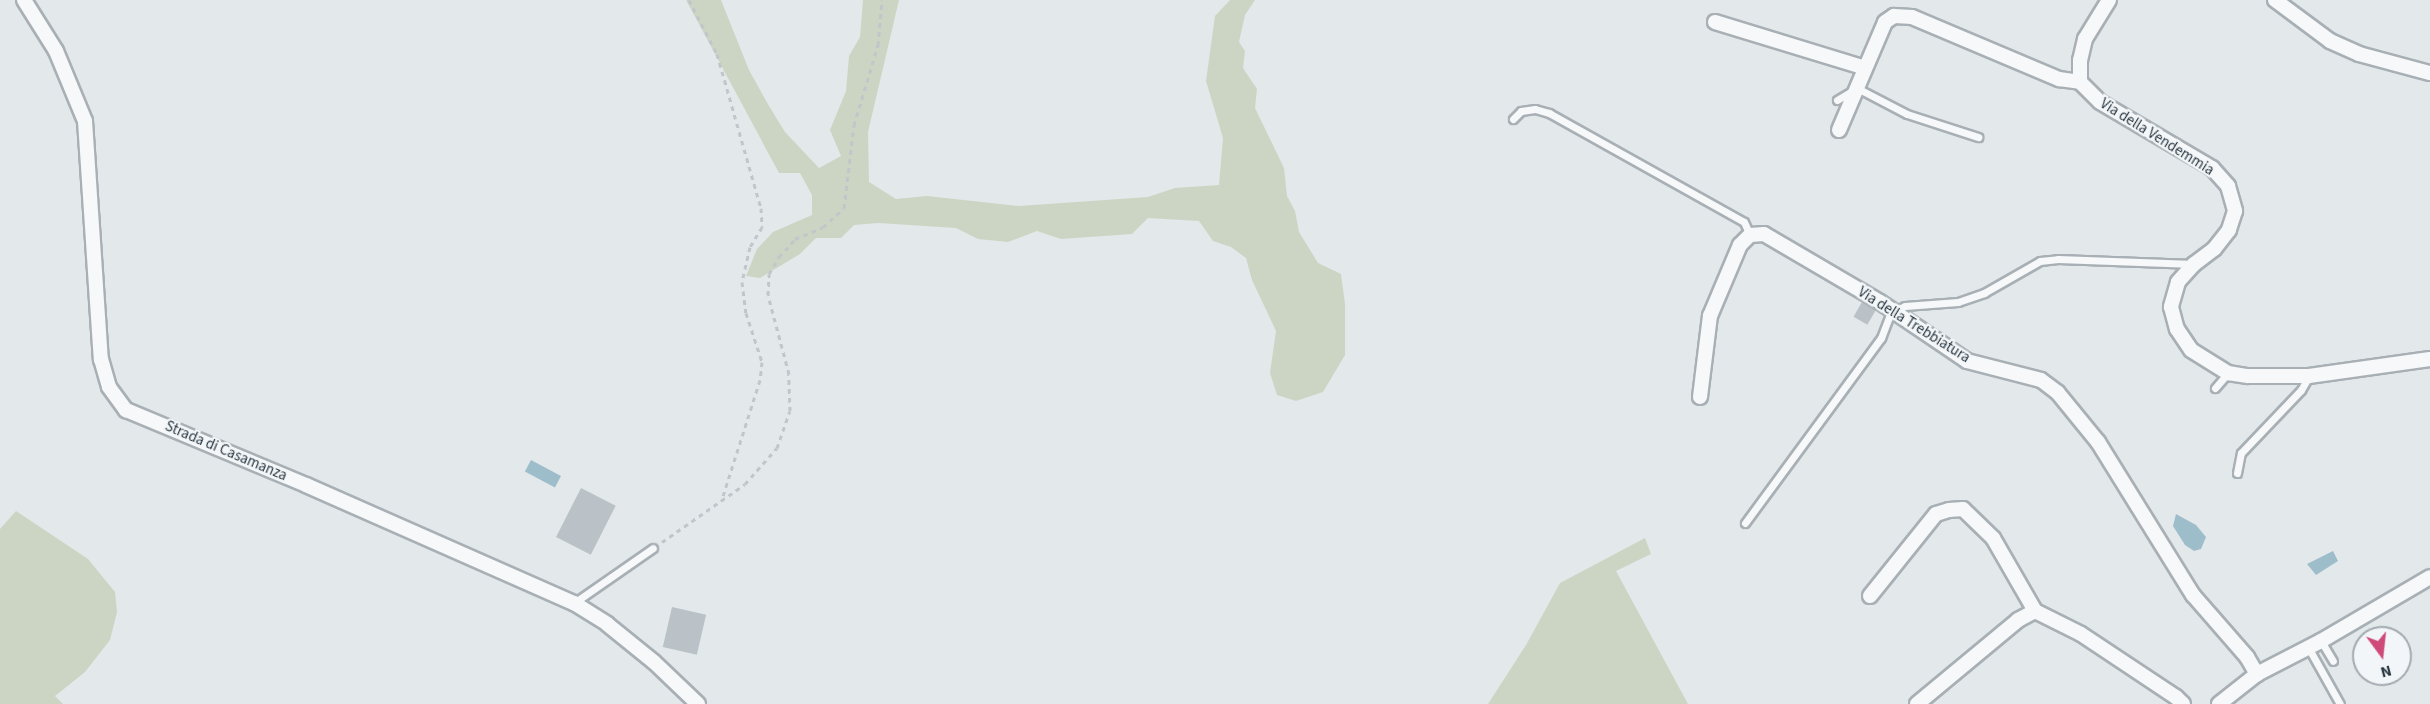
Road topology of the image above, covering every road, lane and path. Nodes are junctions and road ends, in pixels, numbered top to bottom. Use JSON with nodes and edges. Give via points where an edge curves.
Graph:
{"nodes":[{"id":1,"x":24,"y":0,"type":"edge"},
{"id":2,"x":689,"y":0,"type":"edge"},
{"id":3,"x":882,"y":0,"type":"edge"},
{"id":4,"x":2109,"y":0,"type":"edge"},
{"id":5,"x":2275,"y":0,"type":"edge"},
{"id":6,"x":1715,"y":22,"type":"dead end"},
{"id":7,"x":1865,"y":68,"type":"junction"},
{"id":8,"x":2430,"y":73,"type":"edge"},
{"id":9,"x":2080,"y":82,"type":"junction"},
{"id":10,"x":1857,"y":88,"type":"junction"},
{"id":11,"x":1837,"y":100,"type":"dead end"},
{"id":12,"x":1513,"y":119,"type":"dead end"},
{"id":13,"x":1839,"y":130,"type":"dead end"},
{"id":14,"x":1978,"y":137,"type":"dead end"},
{"id":15,"x":1750,"y":235,"type":"junction"},
{"id":16,"x":2194,"y":264,"type":"junction"},
{"id":17,"x":1891,"y":312,"type":"junction"},
{"id":18,"x":2430,"y":359,"type":"edge"},
{"id":19,"x":2228,"y":373,"type":"junction"},
{"id":20,"x":2309,"y":376,"type":"junction"},
{"id":21,"x":2215,"y":388,"type":"dead end"},
{"id":22,"x":1700,"y":397,"type":"dead end"},
{"id":23,"x":2237,"y":473,"type":"dead end"},
{"id":24,"x":722,"y":501,"type":"junction"},
{"id":25,"x":1745,"y":523,"type":"dead end"},
{"id":26,"x":653,"y":548,"type":"joint"},
{"id":27,"x":2430,"y":577,"type":"edge"},
{"id":28,"x":1870,"y":596,"type":"dead end"},
{"id":29,"x":574,"y":603,"type":"junction"},
{"id":30,"x":2035,"y":611,"type":"junction"},
{"id":31,"x":2314,"y":644,"type":"junction"},
{"id":32,"x":2333,"y":661,"type":"dead end"},
{"id":33,"x":2257,"y":674,"type":"junction"},
{"id":34,"x":698,"y":704,"type":"edge"},
{"id":35,"x":1917,"y":704,"type":"edge"},
{"id":36,"x":2183,"y":704,"type":"edge"},
{"id":37,"x":2219,"y":704,"type":"edge"},
{"id":38,"x":2340,"y":704,"type":"edge"}],
"edges":[{"from":1,"to":29,"type":"street","name":"Strada di Casamanza","via":[[56,51],[85,121],[101,359],[109,387],[126,410]]},
{"from":2,"to":24,"type":"path","via":[[717,54],[761,208],[762,227],[750,247],[742,282],[746,313],[762,362],[760,380]]},
{"from":3,"to":24,"type":"path","via":[[878,45],[854,124],[844,208],[823,227],[795,239],[769,274],[768,295],[789,374],[790,411],[777,448],[745,484]]},
{"from":4,"to":9,"type":"street","via":[[2085,39]]},
{"from":5,"to":8,"type":"street","via":[[2330,41],[2359,54]]},
{"from":6,"to":7,"type":"street"},
{"from":7,"to":9,"type":"street","via":[[1885,22],[1894,16],[1912,17],[2059,79]]},
{"from":7,"to":10,"type":"street"},
{"from":9,"to":16,"type":"street","name":"Via della Vendemmia","via":[[2100,102],[2212,168],[2228,186],[2235,211],[2229,230],[2214,249]]},
{"from":10,"to":11,"type":"lane"},
{"from":10,"to":13,"type":"street"},
{"from":10,"to":14,"type":"lane","via":[[1907,114]]},
{"from":12,"to":15,"type":"lane","via":[[1521,111],[1549,113],[1744,222]]},
{"from":15,"to":17,"type":"street","name":"Via della Trebbiatura","via":[[1764,234]]},
{"from":15,"to":22,"type":"street","via":[[1740,245],[1710,316]]},
{"from":16,"to":17,"type":"lane","via":[[2040,261],[1984,293],[1958,302],[1905,306]]},
{"from":16,"to":19,"type":"street","name":"Via della Vendemmia","via":[[2175,291],[2171,307],[2177,329],[2191,350]]},
{"from":17,"to":25,"type":"lane","via":[[1881,338]]},
{"from":17,"to":33,"type":"street","name":"Via della Trebbiatura","via":[[1967,361],[2041,380],[2058,393],[2098,442],[2193,595]]},
{"from":18,"to":20,"type":"street","name":"Via della Vendemmia"},
{"from":19,"to":20,"type":"street","name":"Via della Vendemmia"},
{"from":19,"to":21,"type":"lane"},
{"from":20,"to":23,"type":"lane","via":[[2301,390],[2241,453]]},
{"from":24,"to":26,"type":"path"},
{"from":26,"to":29,"type":"lane"},
{"from":27,"to":31,"type":"street"},
{"from":28,"to":30,"type":"street","via":[[1936,514],[1963,509],[1993,538]]},
{"from":29,"to":34,"type":"street","name":"Strada di Casamanza","via":[[615,630]]},
{"from":30,"to":35,"type":"street","via":[[2018,620]]},
{"from":30,"to":36,"type":"street","via":[[2081,634]]},
{"from":31,"to":32,"type":"lane"},
{"from":31,"to":33,"type":"street"},
{"from":31,"to":38,"type":"lane"},
{"from":33,"to":37,"type":"street"}]}
